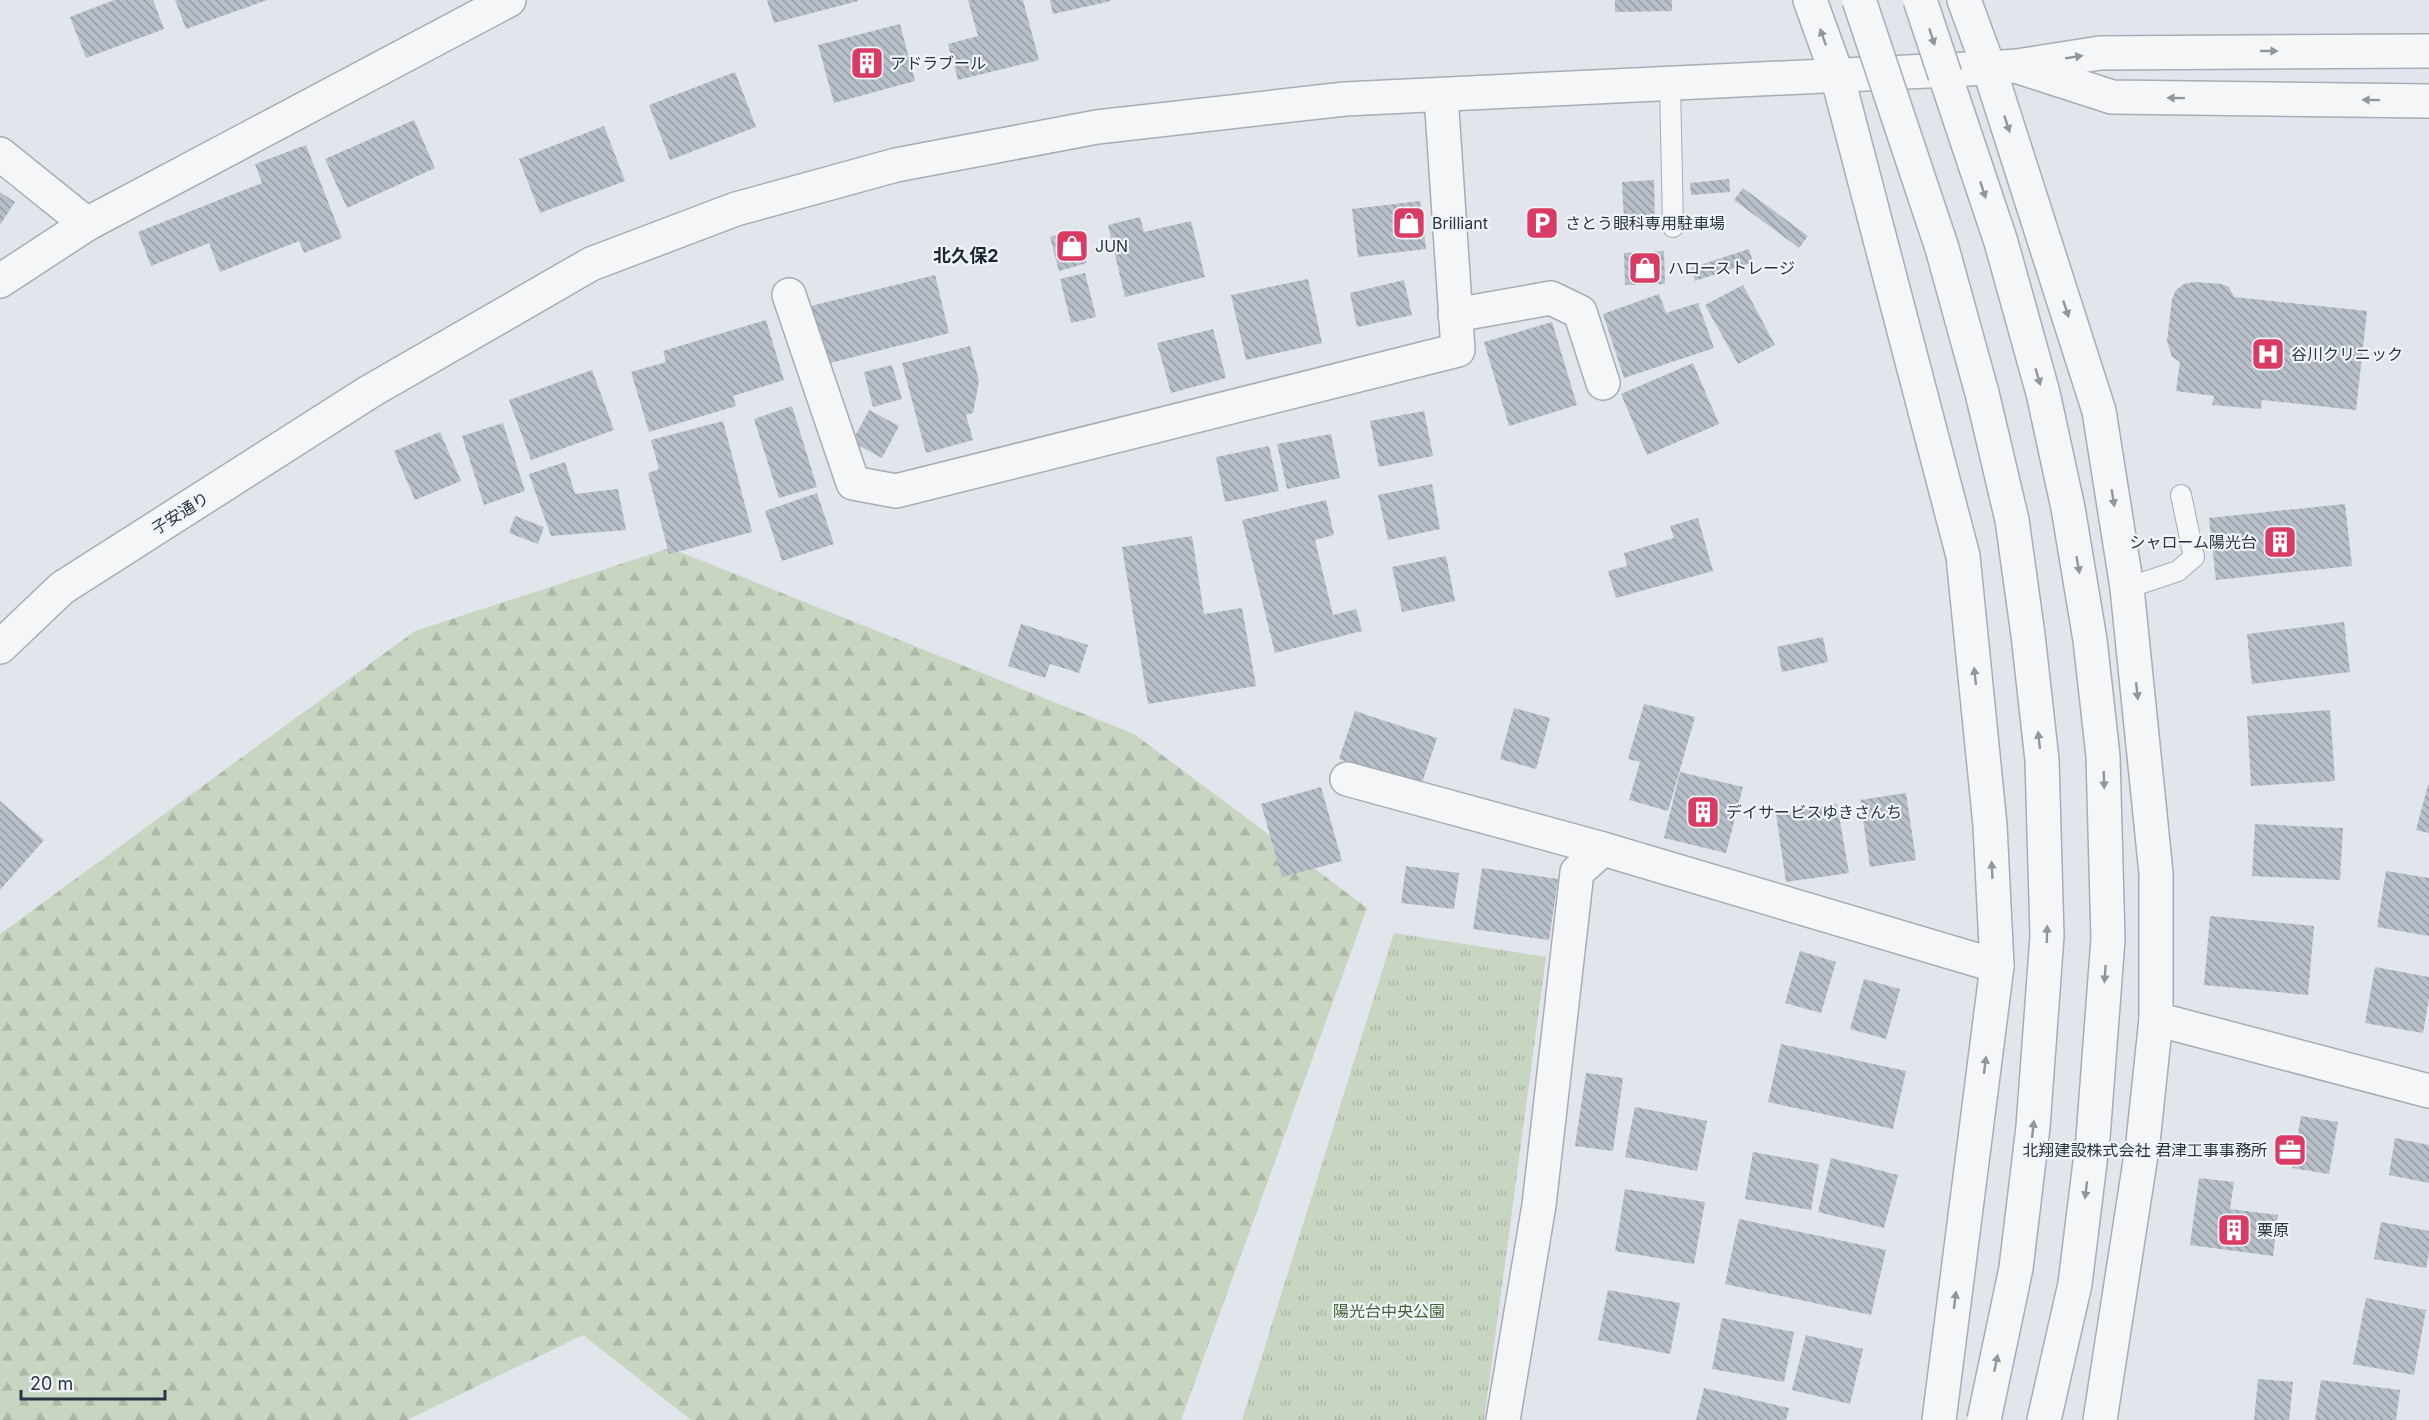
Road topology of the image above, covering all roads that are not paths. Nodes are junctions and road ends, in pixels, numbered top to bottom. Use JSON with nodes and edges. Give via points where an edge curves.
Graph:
{"nodes":[{"id":1,"x":509,"y":0,"type":"edge"},
{"id":2,"x":1810,"y":0,"type":"edge"},
{"id":3,"x":1859,"y":0,"type":"edge"},
{"id":4,"x":1920,"y":0,"type":"edge"},
{"id":5,"x":1964,"y":0,"type":"edge"},
{"id":6,"x":2429,"y":51,"type":"edge"},
{"id":7,"x":2003,"y":67,"type":"junction"},
{"id":8,"x":1837,"y":75,"type":"junction"},
{"id":9,"x":1670,"y":83,"type":"junction"},
{"id":10,"x":1441,"y":94,"type":"junction"},
{"id":11,"x":2429,"y":101,"type":"edge"},
{"id":12,"x":0,"y":154,"type":"edge"},
{"id":13,"x":87,"y":224,"type":"junction"},
{"id":14,"x":1673,"y":227,"type":"dead end"},
{"id":15,"x":0,"y":281,"type":"edge"},
{"id":16,"x":789,"y":295,"type":"dead end"},
{"id":17,"x":1455,"y":315,"type":"junction"},
{"id":18,"x":1603,"y":383,"type":"dead end"},
{"id":19,"x":2181,"y":495,"type":"dead end"},
{"id":20,"x":2127,"y":588,"type":"junction"},
{"id":21,"x":0,"y":647,"type":"edge"},
{"id":22,"x":1347,"y":779,"type":"dead end"},
{"id":23,"x":1603,"y":849,"type":"junction"},
{"id":24,"x":1997,"y":966,"type":"junction"},
{"id":25,"x":2156,"y":1019,"type":"junction"},
{"id":26,"x":2429,"y":1091,"type":"edge"},
{"id":27,"x":1503,"y":1420,"type":"edge"},
{"id":28,"x":1939,"y":1420,"type":"edge"},
{"id":29,"x":1984,"y":1420,"type":"edge"},
{"id":30,"x":2044,"y":1420,"type":"edge"},
{"id":31,"x":2100,"y":1420,"type":"edge"}],
"edges":[{"from":1,"to":13,"type":"street"},
{"from":8,"to":2,"type":"street","one_way":true},
{"from":29,"to":3,"type":"street","one_way":true,"bridge":true,"via":[[2016,1268],[2033,1127],[2047,936],[2042,760],[2012,520],[1982,393],[1942,248]]},
{"from":4,"to":30,"type":"street","one_way":true,"bridge":true,"via":[[2001,242],[2043,393],[2068,508],[2103,756],[2108,939],[2094,1126],[2075,1284]]},
{"from":5,"to":7,"type":"street"},
{"from":7,"to":6,"type":"street","one_way":true,"via":[[2100,52]]},
{"from":7,"to":8,"type":"street","name":"子安通り"},
{"from":11,"to":7,"type":"street","one_way":true,"via":[[2112,97]]},
{"from":7,"to":20,"type":"street","one_way":true,"via":[[2099,411]]},
{"from":8,"to":9,"type":"street","name":"子安通り"},
{"from":24,"to":8,"type":"street","one_way":true,"via":[[1990,825],[1963,556]]},
{"from":9,"to":10,"type":"street","name":"子安通り"},
{"from":9,"to":14,"type":"lane"},
{"from":10,"to":17,"type":"street"},
{"from":10,"to":21,"type":"street","name":"子安通り","via":[[1345,99],[1097,127],[896,165],[736,209],[591,264],[369,392],[62,588]]},
{"from":12,"to":13,"type":"street"},
{"from":13,"to":15,"type":"street"},
{"from":16,"to":17,"type":"street","via":[[853,483],[896,491],[1458,350]]},
{"from":17,"to":18,"type":"street","via":[[1551,298],[1580,312]]},
{"from":19,"to":20,"type":"lane","via":[[2194,557],[2178,571]]},
{"from":20,"to":25,"type":"street","one_way":true,"via":[[2156,873]]},
{"from":22,"to":23,"type":"street"},
{"from":23,"to":24,"type":"street"},
{"from":23,"to":27,"type":"street","via":[[1577,872],[1539,1205]]},
{"from":28,"to":24,"type":"street","one_way":true},
{"from":25,"to":26,"type":"street"},
{"from":25,"to":31,"type":"street","via":[[2143,1142]]}]}
